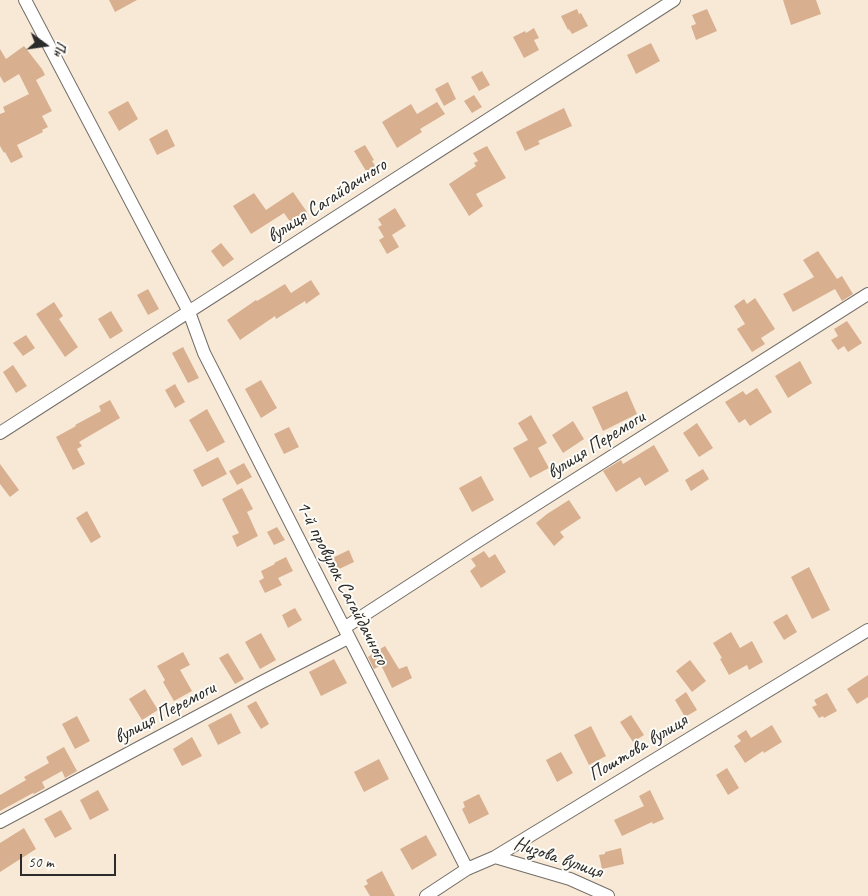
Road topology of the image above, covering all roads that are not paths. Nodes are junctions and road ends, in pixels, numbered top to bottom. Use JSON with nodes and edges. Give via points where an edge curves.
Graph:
{"nodes":[{"id":1,"x":25,"y":0,"type":"edge"},
{"id":2,"x":674,"y":0,"type":"edge"},
{"id":3,"x":868,"y":294,"type":"edge"},
{"id":4,"x":189,"y":312,"type":"junction"},
{"id":5,"x":0,"y":433,"type":"edge"},
{"id":6,"x":868,"y":630,"type":"edge"},
{"id":7,"x":346,"y":633,"type":"junction"},
{"id":8,"x":0,"y":822,"type":"edge"},
{"id":9,"x":495,"y":857,"type":"junction"},
{"id":10,"x":467,"y":869,"type":"junction"},
{"id":11,"x":426,"y":896,"type":"edge"},
{"id":12,"x":608,"y":896,"type":"edge"}],
"edges":[{"from":1,"to":4,"type":"street","name":"1-й провулок Сагайдачного"},
{"from":2,"to":4,"type":"street","name":"вулиця Сагайдачного"},
{"from":3,"to":7,"type":"street","name":"вулиця Перемоги","via":[[472,545]]},
{"from":4,"to":5,"type":"street","name":"вулиця Сагайдачного"},
{"from":4,"to":7,"type":"street","name":"1-й провулок Сагайдачного","via":[[204,353]]},
{"from":6,"to":9,"type":"street","name":"Поштова вулиця"},
{"from":7,"to":8,"type":"street","name":"вулиця Перемоги","via":[[260,683]]},
{"from":7,"to":10,"type":"street","name":"1-й провулок Сагайдачного"},
{"from":9,"to":10,"type":"street","name":"Поштова вулиця"},
{"from":9,"to":12,"type":"street","name":"Низова вулиця","via":[[570,879]]},
{"from":10,"to":11,"type":"street","name":"Поштова вулиця"}]}
